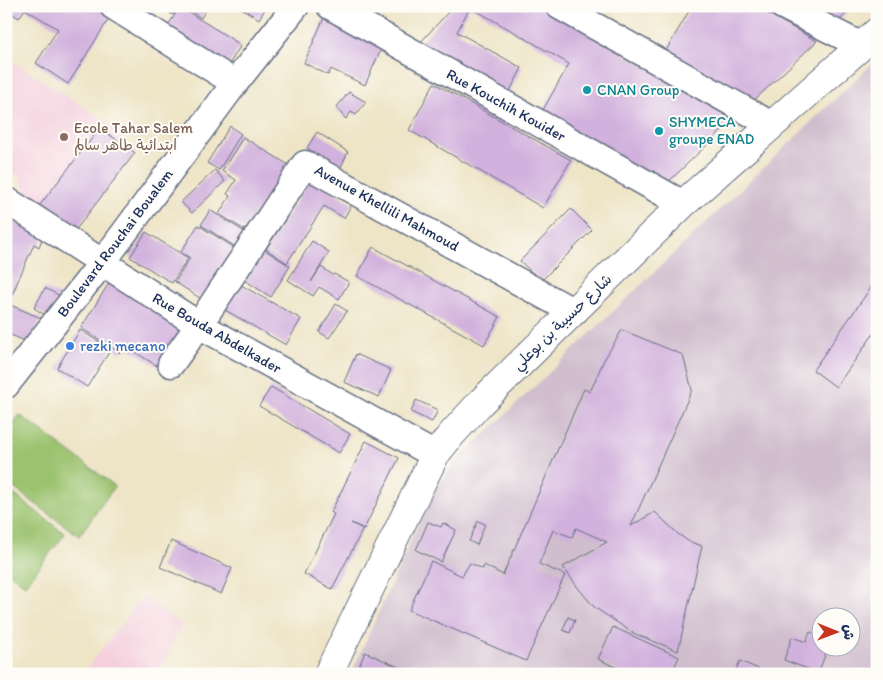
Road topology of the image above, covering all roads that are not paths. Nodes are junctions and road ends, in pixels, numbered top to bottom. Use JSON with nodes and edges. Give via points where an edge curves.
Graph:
{"nodes":[{"id":1,"x":113,"y":6,"type":"edge"},
{"id":2,"x":296,"y":6,"type":"edge"},
{"id":3,"x":330,"y":6,"type":"edge"},
{"id":4,"x":558,"y":6,"type":"edge"},
{"id":5,"x":783,"y":6,"type":"edge"},
{"id":6,"x":869,"y":39,"type":"edge"},
{"id":7,"x":235,"y":83,"type":"junction"},
{"id":8,"x":772,"y":125,"type":"junction"},
{"id":9,"x":6,"y":200,"type":"edge"},
{"id":10,"x":683,"y":204,"type":"junction"},
{"id":11,"x":102,"y":263,"type":"junction"},
{"id":12,"x":574,"y":312,"type":"junction"},
{"id":13,"x":199,"y":325,"type":"junction"},
{"id":14,"x":171,"y":364,"type":"dead end"},
{"id":15,"x":11,"y":370,"type":"edge"},
{"id":16,"x":435,"y":455,"type":"junction"},
{"id":17,"x":328,"y":674,"type":"edge"}],
"edges":[{"from":1,"to":7,"type":"street"},
{"from":2,"to":7,"type":"street","name":"Boulevard Rouchai Boualem"},
{"from":3,"to":10,"type":"street","name":"Rue Kouchih Kouider"},
{"from":4,"to":8,"type":"street"},
{"from":5,"to":6,"type":"street"},
{"from":6,"to":8,"type":"main road","name":"شارع حسيبة بن بوعلي"},
{"from":7,"to":11,"type":"street","name":"Boulevard Rouchai Boualem"},
{"from":8,"to":10,"type":"main road","name":"شارع حسيبة بن بوعلي"},
{"from":9,"to":11,"type":"street","name":"Rue Bouda Abdelkader"},
{"from":10,"to":12,"type":"main road","name":"شارع حسيبة بن بوعلي"},
{"from":11,"to":13,"type":"street","name":"Rue Bouda Abdelkader"},
{"from":11,"to":15,"type":"street","name":"Boulevard Rouchai Boualem"},
{"from":12,"to":13,"type":"street","name":"Avenue Khellili Mahmoud","via":[[306,164]]},
{"from":12,"to":16,"type":"main road","name":"شارع حسيبة بن بوعلي","via":[[480,403]]},
{"from":13,"to":14,"type":"street","name":"Avenue Khellili Mahmoud"},
{"from":13,"to":16,"type":"street","name":"Rue Bouda Abdelkader"},
{"from":16,"to":17,"type":"main road","name":"شارع حسيبة بن بوعلي"}]}
